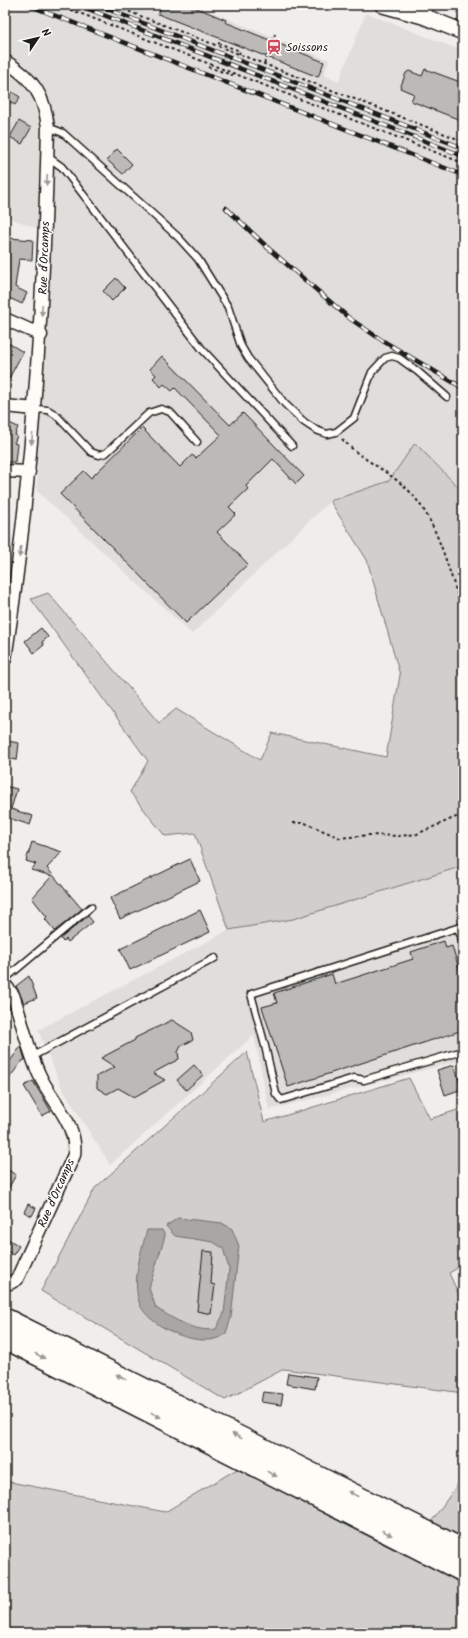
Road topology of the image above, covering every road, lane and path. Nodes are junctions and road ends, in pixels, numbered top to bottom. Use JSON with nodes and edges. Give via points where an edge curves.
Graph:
{"nodes":[{"id":1,"x":59,"y":5,"type":"edge"},
{"id":2,"x":112,"y":5,"type":"edge"},
{"id":3,"x":383,"y":5,"type":"edge"},
{"id":4,"x":425,"y":11,"type":"edge"},
{"id":5,"x":463,"y":31,"type":"edge"},
{"id":6,"x":275,"y":34,"type":"dead end"},
{"id":7,"x":218,"y":42,"type":"dead end"},
{"id":8,"x":239,"y":54,"type":"junction"},
{"id":9,"x":5,"y":61,"type":"edge"},
{"id":10,"x":264,"y":64,"type":"junction"},
{"id":11,"x":208,"y":67,"type":"dead end"},
{"id":12,"x":233,"y":72,"type":"junction"},
{"id":13,"x":48,"y":127,"type":"junction"},
{"id":14,"x":463,"y":141,"type":"edge"},
{"id":15,"x":48,"y":157,"type":"junction"},
{"id":16,"x":463,"y":163,"type":"edge"},
{"id":17,"x":5,"y":319,"type":"edge"},
{"id":18,"x":41,"y":335,"type":"junction"},
{"id":19,"x":447,"y":398,"type":"dead end"},
{"id":20,"x":5,"y":406,"type":"edge"},
{"id":21,"x":35,"y":409,"type":"junction"},
{"id":22,"x":336,"y":432,"type":"junction"},
{"id":23,"x":197,"y":442,"type":"dead end"},
{"id":24,"x":292,"y":446,"type":"dead end"},
{"id":25,"x":5,"y":471,"type":"edge"},
{"id":26,"x":29,"y":472,"type":"junction"},
{"id":27,"x":463,"y":604,"type":"edge"},
{"id":28,"x":7,"y":627,"type":"edge"},
{"id":29,"x":5,"y":659,"type":"edge"},
{"id":30,"x":463,"y":814,"type":"edge"},
{"id":31,"x":293,"y":823,"type":"dead end"},
{"id":32,"x":91,"y":906,"type":"dead end"},
{"id":33,"x":461,"y":927,"type":"edge"},
{"id":34,"x":463,"y":943,"type":"edge"},
{"id":35,"x":215,"y":958,"type":"dead end"},
{"id":36,"x":5,"y":979,"type":"edge"},
{"id":37,"x":5,"y":985,"type":"edge"},
{"id":38,"x":463,"y":1052,"type":"edge"},
{"id":39,"x":33,"y":1056,"type":"junction"},
{"id":40,"x":5,"y":1283,"type":"edge"},
{"id":41,"x":5,"y":1319,"type":"edge"},
{"id":42,"x":5,"y":1338,"type":"edge"},
{"id":43,"x":463,"y":1550,"type":"edge"},
{"id":44,"x":463,"y":1571,"type":"edge"}],
"edges":[{"from":1,"to":12,"type":"path"},
{"from":2,"to":8,"type":"path"},
{"from":3,"to":4,"type":"street"},
{"from":4,"to":5,"type":"street"},
{"from":6,"to":10,"type":"path"},
{"from":7,"to":8,"type":"path","via":[[240,51]]},
{"from":8,"to":10,"type":"path"},
{"from":9,"to":13,"type":"street","name":"Rue d'Orcamps","via":[[18,69],[37,89],[47,111]]},
{"from":10,"to":14,"type":"path"},
{"from":11,"to":12,"type":"path","via":[[232,75]]},
{"from":12,"to":16,"type":"path"},
{"from":13,"to":15,"type":"street","name":"Rue d'Orcamps"},
{"from":13,"to":22,"type":"lane","via":[[64,133],[178,237],[198,260],[228,306],[241,346],[265,381],[304,422],[327,434]]},
{"from":15,"to":18,"type":"street","name":"Rue d'Orcamps","one_way":true},
{"from":15,"to":24,"type":"lane","via":[[62,167],[202,349]]},
{"from":17,"to":18,"type":"street"},
{"from":18,"to":21,"type":"street","name":"Rue d'Orcamps"},
{"from":19,"to":22,"type":"lane","via":[[399,358],[385,358],[372,372],[354,418]]},
{"from":20,"to":21,"type":"street"},
{"from":21,"to":23,"type":"lane","via":[[48,410],[56,415],[91,452],[98,455],[106,452],[149,412],[161,408],[170,412]]},
{"from":21,"to":26,"type":"street","name":"Rue d'Orcamps","one_way":true},
{"from":22,"to":27,"type":"path","via":[[346,443],[405,487],[422,507],[434,529]]},
{"from":25,"to":26,"type":"street"},
{"from":26,"to":28,"type":"street","name":"Rue d'Orcamps","one_way":true,"via":[[22,537]]},
{"from":28,"to":29,"type":"street","name":"Rue d'Orcamps"},
{"from":30,"to":31,"type":"path","via":[[417,834],[399,836],[369,835],[340,838],[306,823]]},
{"from":32,"to":36,"type":"lane"},
{"from":33,"to":34,"type":"lane"},
{"from":33,"to":38,"type":"lane","via":[[251,994],[276,1094],[282,1100],[354,1078],[364,1080]]},
{"from":35,"to":39,"type":"lane"},
{"from":37,"to":39,"type":"street","name":"Rue d'Orcamps","via":[[13,995]]},
{"from":39,"to":40,"type":"street","name":"Rue d'Orcamps","via":[[39,1074],[69,1125],[75,1148],[17,1279]]},
{"from":43,"to":41,"type":"highway","one_way":true},
{"from":42,"to":44,"type":"highway","one_way":true}]}
